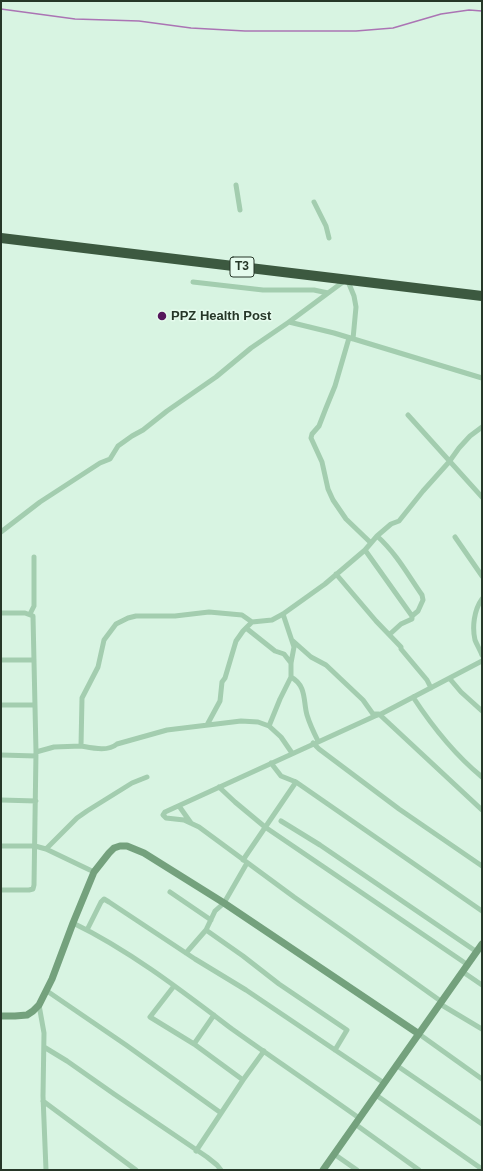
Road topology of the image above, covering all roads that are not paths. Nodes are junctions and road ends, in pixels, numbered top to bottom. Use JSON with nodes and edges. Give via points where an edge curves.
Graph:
{"nodes":[{"id":1,"x":236,"y":185,"type":"dead end"},
{"id":2,"x":314,"y":202,"type":"dead end"},
{"id":3,"x":240,"y":210,"type":"dead end"},
{"id":4,"x":1,"y":238,"type":"edge"},
{"id":5,"x":329,"y":238,"type":"dead end"},
{"id":6,"x":347,"y":279,"type":"junction"},
{"id":7,"x":193,"y":282,"type":"dead end"},
{"id":8,"x":328,"y":293,"type":"junction"},
{"id":9,"x":482,"y":296,"type":"edge"},
{"id":10,"x":289,"y":322,"type":"junction"},
{"id":11,"x":351,"y":339,"type":"junction"},
{"id":12,"x":482,"y":378,"type":"edge"},
{"id":13,"x":408,"y":415,"type":"dead end"},
{"id":14,"x":482,"y":428,"type":"edge"},
{"id":15,"x":449,"y":462,"type":"junction"},
{"id":16,"x":482,"y":497,"type":"edge"},
{"id":17,"x":1,"y":532,"type":"edge"},
{"id":18,"x":378,"y":536,"type":"junction"},
{"id":19,"x":456,"y":537,"type":"dead end"},
{"id":20,"x":371,"y":543,"type":"junction"},
{"id":21,"x":364,"y":550,"type":"junction"},
{"id":22,"x":34,"y":557,"type":"dead end"},
{"id":23,"x":336,"y":574,"type":"junction"},
{"id":24,"x":482,"y":576,"type":"edge"},
{"id":25,"x":482,"y":599,"type":"edge"},
{"id":26,"x":1,"y":613,"type":"edge"},
{"id":27,"x":30,"y":614,"type":"junction"},
{"id":28,"x":283,"y":614,"type":"junction"},
{"id":29,"x":412,"y":616,"type":"junction"},
{"id":30,"x":252,"y":622,"type":"junction"},
{"id":31,"x":246,"y":628,"type":"junction"},
{"id":32,"x":390,"y":634,"type":"junction"},
{"id":33,"x":293,"y":641,"type":"junction"},
{"id":34,"x":482,"y":655,"type":"edge"},
{"id":35,"x":1,"y":660,"type":"edge"},
{"id":36,"x":34,"y":660,"type":"junction"},
{"id":37,"x":482,"y":660,"type":"edge"},
{"id":38,"x":291,"y":663,"type":"junction"},
{"id":39,"x":291,"y":677,"type":"junction"},
{"id":40,"x":450,"y":678,"type":"junction"},
{"id":41,"x":431,"y":688,"type":"junction"},
{"id":42,"x":413,"y":698,"type":"junction"},
{"id":43,"x":1,"y":705,"type":"edge"},
{"id":44,"x":35,"y":705,"type":"junction"},
{"id":45,"x":482,"y":711,"type":"edge"},
{"id":46,"x":380,"y":715,"type":"junction"},
{"id":47,"x":207,"y":726,"type":"junction"},
{"id":48,"x":269,"y":726,"type":"junction"},
{"id":49,"x":316,"y":742,"type":"junction"},
{"id":50,"x":81,"y":746,"type":"junction"},
{"id":51,"x":292,"y":753,"type":"junction"},
{"id":52,"x":36,"y":754,"type":"junction"},
{"id":53,"x":1,"y":755,"type":"edge"},
{"id":54,"x":271,"y":763,"type":"junction"},
{"id":55,"x":147,"y":777,"type":"dead end"},
{"id":56,"x":482,"y":777,"type":"edge"},
{"id":57,"x":296,"y":782,"type":"junction"},
{"id":58,"x":219,"y":787,"type":"junction"},
{"id":59,"x":1,"y":800,"type":"edge"},
{"id":60,"x":36,"y":801,"type":"junction"},
{"id":61,"x":179,"y":806,"type":"junction"},
{"id":62,"x":482,"y":810,"type":"edge"},
{"id":63,"x":281,"y":821,"type":"dead end"},
{"id":64,"x":191,"y":822,"type":"junction"},
{"id":65,"x":265,"y":827,"type":"junction"},
{"id":66,"x":1,"y":846,"type":"edge"},
{"id":67,"x":36,"y":846,"type":"junction"},
{"id":68,"x":46,"y":849,"type":"junction"},
{"id":69,"x":245,"y":861,"type":"junction"},
{"id":70,"x":482,"y":866,"type":"edge"},
{"id":71,"x":94,"y":872,"type":"junction"},
{"id":72,"x":1,"y":890,"type":"edge"},
{"id":73,"x":170,"y":892,"type":"dead end"},
{"id":74,"x":224,"y":903,"type":"junction"},
{"id":75,"x":482,"y":911,"type":"edge"},
{"id":76,"x":211,"y":920,"type":"junction"},
{"id":77,"x":73,"y":922,"type":"junction"},
{"id":78,"x":87,"y":930,"type":"junction"},
{"id":79,"x":206,"y":930,"type":"junction"},
{"id":80,"x":482,"y":944,"type":"edge"},
{"id":81,"x":477,"y":952,"type":"junction"},
{"id":82,"x":186,"y":953,"type":"junction"},
{"id":83,"x":468,"y":965,"type":"junction"},
{"id":84,"x":463,"y":972,"type":"junction"},
{"id":85,"x":482,"y":985,"type":"edge"},
{"id":86,"x":174,"y":986,"type":"junction"},
{"id":87,"x":47,"y":991,"type":"junction"},
{"id":88,"x":441,"y":1003,"type":"junction"},
{"id":89,"x":39,"y":1005,"type":"junction"},
{"id":90,"x":214,"y":1015,"type":"junction"},
{"id":91,"x":1,"y":1016,"type":"edge"},
{"id":92,"x":482,"y":1029,"type":"edge"},
{"id":93,"x":419,"y":1034,"type":"junction"},
{"id":94,"x":194,"y":1044,"type":"junction"},
{"id":95,"x":44,"y":1047,"type":"junction"},
{"id":96,"x":335,"y":1050,"type":"junction"},
{"id":97,"x":264,"y":1051,"type":"junction"},
{"id":98,"x":396,"y":1065,"type":"junction"},
{"id":99,"x":482,"y":1079,"type":"edge"},
{"id":100,"x":243,"y":1080,"type":"junction"},
{"id":101,"x":384,"y":1083,"type":"junction"},
{"id":102,"x":376,"y":1095,"type":"junction"},
{"id":103,"x":43,"y":1101,"type":"junction"},
{"id":104,"x":221,"y":1114,"type":"junction"},
{"id":105,"x":357,"y":1121,"type":"junction"},
{"id":106,"x":482,"y":1124,"type":"edge"},
{"id":107,"x":196,"y":1151,"type":"junction"},
{"id":108,"x":334,"y":1154,"type":"junction"},
{"id":109,"x":482,"y":1169,"type":"edge"},
{"id":110,"x":46,"y":1170,"type":"edge"},
{"id":111,"x":136,"y":1170,"type":"edge"},
{"id":112,"x":221,"y":1170,"type":"edge"},
{"id":113,"x":323,"y":1170,"type":"edge"},
{"id":114,"x":357,"y":1170,"type":"edge"},
{"id":115,"x":419,"y":1170,"type":"edge"}],
"edges":[{"from":1,"to":3,"type":"street"},
{"from":2,"to":5,"type":"street"},
{"from":4,"to":6,"type":"highway","number":"T3"},
{"from":6,"to":8,"type":"street"},
{"from":6,"to":9,"type":"highway","number":"T3"},
{"from":6,"to":11,"type":"street","via":[[356,307]]},
{"from":7,"to":8,"type":"street","via":[[263,290],[314,290]]},
{"from":8,"to":10,"type":"street"},
{"from":10,"to":11,"type":"street"},
{"from":10,"to":17,"type":"street","via":[[118,446],[110,459],[40,502]]},
{"from":11,"to":12,"type":"street"},
{"from":11,"to":20,"type":"street","via":[[319,426],[311,438],[322,462],[333,500],[346,519]]},
{"from":13,"to":15,"type":"street"},
{"from":14,"to":15,"type":"street","via":[[470,436]]},
{"from":15,"to":16,"type":"street"},
{"from":15,"to":18,"type":"street","via":[[399,521],[391,524]]},
{"from":18,"to":20,"type":"street"},
{"from":18,"to":29,"type":"street","via":[[390,548],[422,595],[423,600],[418,611]]},
{"from":19,"to":24,"type":"street"},
{"from":20,"to":21,"type":"street"},
{"from":21,"to":23,"type":"street"},
{"from":21,"to":29,"type":"street"},
{"from":22,"to":27,"type":"street","via":[[34,606]]},
{"from":23,"to":28,"type":"street","via":[[309,597]]},
{"from":23,"to":32,"type":"street"},
{"from":25,"to":34,"type":"street","via":[[475,614],[474,632]]},
{"from":26,"to":27,"type":"street"},
{"from":27,"to":36,"type":"street","via":[[34,620]]},
{"from":28,"to":30,"type":"street","via":[[272,620]]},
{"from":28,"to":33,"type":"street"},
{"from":29,"to":32,"type":"street","via":[[412,619],[401,624]]},
{"from":30,"to":31,"type":"street"},
{"from":30,"to":50,"type":"street","via":[[242,615],[217,612],[136,616],[116,624],[104,640],[98,667],[82,698]]},
{"from":31,"to":38,"type":"street","via":[[275,651],[284,654]]},
{"from":31,"to":47,"type":"street","via":[[236,641],[222,682],[220,701]]},
{"from":32,"to":41,"type":"street"},
{"from":33,"to":38,"type":"street"},
{"from":33,"to":46,"type":"street","via":[[311,657],[326,665],[374,714]]},
{"from":35,"to":36,"type":"street"},
{"from":36,"to":44,"type":"street"},
{"from":37,"to":40,"type":"street"},
{"from":38,"to":39,"type":"street"},
{"from":39,"to":48,"type":"street"},
{"from":39,"to":49,"type":"street","via":[[305,695],[307,715]]},
{"from":40,"to":41,"type":"street"},
{"from":40,"to":45,"type":"street"},
{"from":41,"to":42,"type":"street"},
{"from":42,"to":46,"type":"street"},
{"from":42,"to":56,"type":"street","via":[[468,766]]},
{"from":43,"to":44,"type":"street"},
{"from":44,"to":52,"type":"street"},
{"from":46,"to":49,"type":"street"},
{"from":46,"to":62,"type":"street"},
{"from":47,"to":48,"type":"street","via":[[241,721],[258,722]]},
{"from":47,"to":50,"type":"street","via":[[167,730],[117,744],[113,748]]},
{"from":48,"to":51,"type":"street","via":[[281,737]]},
{"from":49,"to":51,"type":"street"},
{"from":49,"to":70,"type":"street","via":[[324,754]]},
{"from":50,"to":52,"type":"street","via":[[54,747]]},
{"from":51,"to":54,"type":"street"},
{"from":52,"to":53,"type":"street"},
{"from":52,"to":60,"type":"street"},
{"from":54,"to":57,"type":"street","via":[[281,776]]},
{"from":54,"to":58,"type":"street"},
{"from":55,"to":68,"type":"street","via":[[132,783],[77,818]]},
{"from":57,"to":65,"type":"street"},
{"from":57,"to":75,"type":"street"},
{"from":58,"to":61,"type":"street"},
{"from":58,"to":65,"type":"street"},
{"from":59,"to":60,"type":"street"},
{"from":60,"to":67,"type":"street"},
{"from":61,"to":64,"type":"street"},
{"from":61,"to":64,"type":"street","via":[[165,812],[165,818]]},
{"from":63,"to":81,"type":"street"},
{"from":64,"to":69,"type":"street"},
{"from":65,"to":69,"type":"street"},
{"from":65,"to":83,"type":"street"},
{"from":66,"to":67,"type":"street"},
{"from":67,"to":68,"type":"street"},
{"from":67,"to":72,"type":"street","via":[[32,889]]},
{"from":68,"to":71,"type":"street"},
{"from":69,"to":74,"type":"street"},
{"from":69,"to":88,"type":"street"},
{"from":71,"to":74,"type":"street","via":[[114,848],[127,846],[144,853]]},
{"from":71,"to":77,"type":"street"},
{"from":73,"to":76,"type":"street"},
{"from":74,"to":76,"type":"street","via":[[215,911]]},
{"from":74,"to":93,"type":"street"},
{"from":76,"to":79,"type":"street"},
{"from":77,"to":78,"type":"street"},
{"from":77,"to":87,"type":"street"},
{"from":78,"to":82,"type":"street","via":[[104,899]]},
{"from":78,"to":86,"type":"street"},
{"from":79,"to":82,"type":"street"},
{"from":79,"to":96,"type":"street","via":[[347,1030]]},
{"from":80,"to":81,"type":"street"},
{"from":81,"to":83,"type":"street"},
{"from":82,"to":96,"type":"street"},
{"from":83,"to":84,"type":"street"},
{"from":84,"to":85,"type":"street"},
{"from":84,"to":88,"type":"street"},
{"from":86,"to":90,"type":"street"},
{"from":86,"to":94,"type":"street","via":[[150,1017]]},
{"from":87,"to":89,"type":"street"},
{"from":87,"to":104,"type":"street"},
{"from":88,"to":92,"type":"street"},
{"from":88,"to":93,"type":"street"},
{"from":89,"to":91,"type":"street","via":[[26,1015]]},
{"from":89,"to":95,"type":"street"},
{"from":90,"to":94,"type":"street"},
{"from":90,"to":97,"type":"street"},
{"from":93,"to":98,"type":"street"},
{"from":93,"to":99,"type":"street"},
{"from":94,"to":100,"type":"street"},
{"from":95,"to":103,"type":"street"},
{"from":95,"to":107,"type":"street"},
{"from":96,"to":101,"type":"street"},
{"from":97,"to":100,"type":"street"},
{"from":97,"to":105,"type":"street"},
{"from":98,"to":101,"type":"street"},
{"from":98,"to":106,"type":"street"},
{"from":100,"to":104,"type":"street"},
{"from":101,"to":102,"type":"street"},
{"from":102,"to":105,"type":"street"},
{"from":102,"to":109,"type":"street"},
{"from":103,"to":110,"type":"street"},
{"from":103,"to":111,"type":"street"},
{"from":104,"to":107,"type":"street"},
{"from":105,"to":108,"type":"street"},
{"from":105,"to":115,"type":"street"},
{"from":107,"to":112,"type":"street"},
{"from":108,"to":113,"type":"street"},
{"from":108,"to":114,"type":"street"}]}
